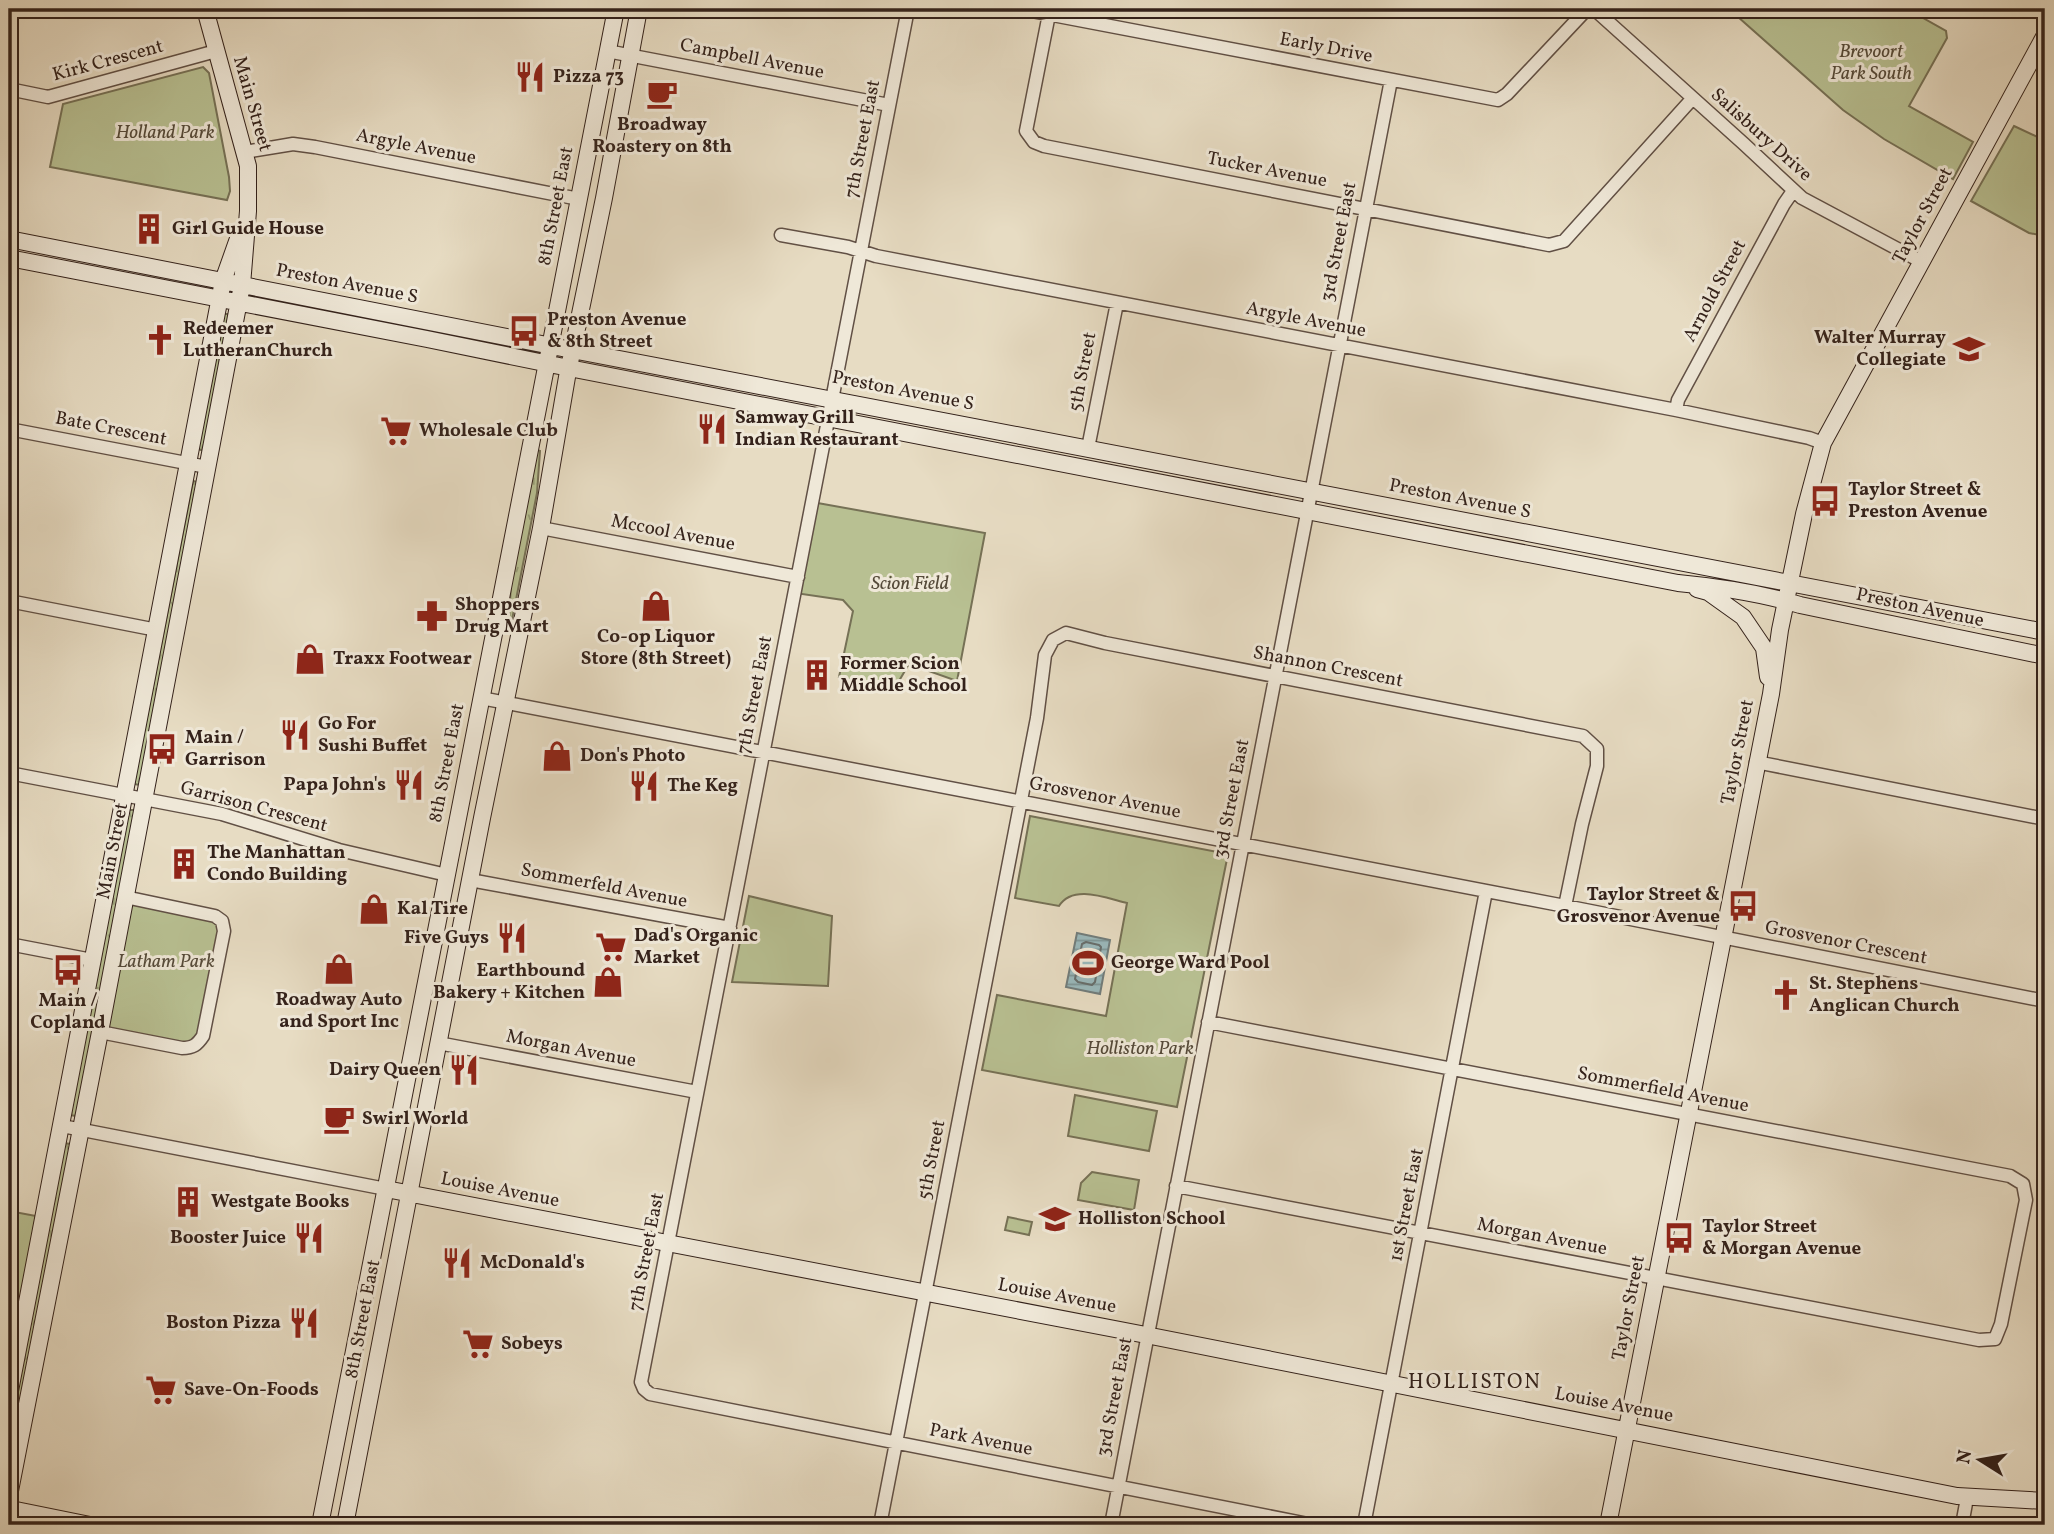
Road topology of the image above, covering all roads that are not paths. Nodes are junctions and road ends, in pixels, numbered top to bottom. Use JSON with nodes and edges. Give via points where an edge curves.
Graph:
{"nodes":[{"id":1,"x":205,"y":9,"type":"edge"},
{"id":2,"x":616,"y":9,"type":"edge"},
{"id":3,"x":639,"y":9,"type":"edge"},
{"id":4,"x":908,"y":9,"type":"edge"},
{"id":5,"x":1021,"y":9,"type":"edge"},
{"id":6,"x":1587,"y":9,"type":"edge"},
{"id":7,"x":1594,"y":9,"type":"edge"},
{"id":8,"x":1050,"y":11,"type":"edge"},
{"id":9,"x":2045,"y":35,"type":"edge"},
{"id":10,"x":216,"y":51,"type":"junction"},
{"id":11,"x":607,"y":51,"type":"junction"},
{"id":12,"x":630,"y":55,"type":"junction"},
{"id":13,"x":1391,"y":80,"type":"junction"},
{"id":14,"x":9,"y":89,"type":"edge"},
{"id":15,"x":1692,"y":99,"type":"junction"},
{"id":16,"x":889,"y":105,"type":"junction"},
{"id":17,"x":245,"y":152,"type":"junction"},
{"id":18,"x":1793,"y":191,"type":"junction"},
{"id":19,"x":579,"y":199,"type":"junction"},
{"id":20,"x":1366,"y":209,"type":"junction"},
{"id":21,"x":248,"y":211,"type":"junction"},
{"id":22,"x":781,"y":235,"type":"dead end"},
{"id":23,"x":9,"y":239,"type":"edge"},
{"id":24,"x":861,"y":251,"type":"junction"},
{"id":25,"x":9,"y":258,"type":"edge"},
{"id":26,"x":1922,"y":262,"type":"junction"},
{"id":27,"x":223,"y":281,"type":"junction"},
{"id":28,"x":242,"y":285,"type":"junction"},
{"id":29,"x":220,"y":299,"type":"junction"},
{"id":30,"x":239,"y":303,"type":"junction"},
{"id":31,"x":1117,"y":303,"type":"junction"},
{"id":32,"x":550,"y":345,"type":"junction"},
{"id":33,"x":1338,"y":346,"type":"junction"},
{"id":34,"x":572,"y":350,"type":"junction"},
{"id":35,"x":547,"y":363,"type":"junction"},
{"id":36,"x":569,"y":368,"type":"junction"},
{"id":37,"x":832,"y":399,"type":"junction"},
{"id":38,"x":1676,"y":410,"type":"junction"},
{"id":39,"x":828,"y":418,"type":"junction"},
{"id":40,"x":9,"y":429,"type":"edge"},
{"id":41,"x":1823,"y":443,"type":"junction"},
{"id":42,"x":1088,"y":449,"type":"junction"},
{"id":43,"x":189,"y":464,"type":"junction"},
{"id":44,"x":207,"y":467,"type":"junction"},
{"id":45,"x":1312,"y":492,"type":"junction"},
{"id":46,"x":1307,"y":511,"type":"junction"},
{"id":47,"x":541,"y":528,"type":"junction"},
{"id":48,"x":798,"y":577,"type":"junction"},
{"id":49,"x":1678,"y":583,"type":"junction"},
{"id":50,"x":1790,"y":584,"type":"junction"},
{"id":51,"x":1786,"y":600,"type":"junction"},
{"id":52,"x":9,"y":601,"type":"edge"},
{"id":53,"x":157,"y":630,"type":"junction"},
{"id":54,"x":2045,"y":632,"type":"edge"},
{"id":55,"x":2045,"y":656,"type":"edge"},
{"id":56,"x":1274,"y":677,"type":"junction"},
{"id":57,"x":1771,"y":694,"type":"junction"},
{"id":58,"x":481,"y":698,"type":"junction"},
{"id":59,"x":505,"y":703,"type":"junction"},
{"id":60,"x":764,"y":753,"type":"junction"},
{"id":61,"x":1756,"y":762,"type":"junction"},
{"id":62,"x":9,"y":773,"type":"edge"},
{"id":63,"x":125,"y":795,"type":"junction"},
{"id":64,"x":144,"y":799,"type":"junction"},
{"id":65,"x":462,"y":800,"type":"junction"},
{"id":66,"x":1021,"y":802,"type":"junction"},
{"id":67,"x":2045,"y":819,"type":"edge"},
{"id":68,"x":1243,"y":844,"type":"junction"},
{"id":69,"x":447,"y":875,"type":"junction"},
{"id":70,"x":471,"y":880,"type":"junction"},
{"id":71,"x":1486,"y":891,"type":"junction"},
{"id":72,"x":125,"y":897,"type":"junction"},
{"id":73,"x":1565,"y":906,"type":"junction"},
{"id":74,"x":730,"y":928,"type":"junction"},
{"id":75,"x":1722,"y":938,"type":"junction"},
{"id":76,"x":9,"y":944,"type":"edge"},
{"id":77,"x":92,"y":960,"type":"junction"},
{"id":78,"x":2045,"y":1001,"type":"edge"},
{"id":79,"x":1208,"y":1022,"type":"junction"},
{"id":80,"x":100,"y":1032,"type":"junction"},
{"id":81,"x":438,"y":1043,"type":"junction"},
{"id":82,"x":1453,"y":1069,"type":"junction"},
{"id":83,"x":697,"y":1092,"type":"junction"},
{"id":84,"x":1687,"y":1114,"type":"junction"},
{"id":85,"x":62,"y":1126,"type":"junction"},
{"id":86,"x":80,"y":1129,"type":"junction"},
{"id":87,"x":1176,"y":1186,"type":"junction"},
{"id":88,"x":386,"y":1189,"type":"junction"},
{"id":89,"x":409,"y":1194,"type":"junction"},
{"id":90,"x":1421,"y":1232,"type":"junction"},
{"id":91,"x":668,"y":1244,"type":"junction"},
{"id":92,"x":2012,"y":1269,"type":"joint"},
{"id":93,"x":369,"y":1278,"type":"junction"},
{"id":94,"x":1656,"y":1279,"type":"junction"},
{"id":95,"x":926,"y":1293,"type":"junction"},
{"id":96,"x":1146,"y":1335,"type":"junction"},
{"id":97,"x":374,"y":1372,"type":"junction"},
{"id":98,"x":1392,"y":1383,"type":"junction"},
{"id":99,"x":643,"y":1389,"type":"joint"},
{"id":100,"x":9,"y":1396,"type":"edge"},
{"id":101,"x":1626,"y":1429,"type":"junction"},
{"id":102,"x":897,"y":1443,"type":"junction"},
{"id":103,"x":1118,"y":1487,"type":"junction"},
{"id":104,"x":9,"y":1496,"type":"edge"},
{"id":105,"x":1967,"y":1497,"type":"junction"},
{"id":106,"x":2045,"y":1501,"type":"edge"},
{"id":107,"x":9,"y":1514,"type":"edge"},
{"id":108,"x":47,"y":1525,"type":"edge"},
{"id":109,"x":90,"y":1525,"type":"edge"},
{"id":110,"x":320,"y":1525,"type":"edge"},
{"id":111,"x":345,"y":1525,"type":"edge"},
{"id":112,"x":880,"y":1525,"type":"edge"},
{"id":113,"x":1111,"y":1525,"type":"edge"},
{"id":114,"x":1313,"y":1525,"type":"edge"},
{"id":115,"x":1364,"y":1525,"type":"edge"},
{"id":116,"x":1608,"y":1525,"type":"edge"},
{"id":117,"x":1962,"y":1525,"type":"edge"}],
"edges":[{"from":1,"to":10,"type":"main road","name":"Main Street"},
{"from":2,"to":11,"type":"main road","name":"8th Street East"},
{"from":3,"to":12,"type":"main road","name":"8th Street East"},
{"from":4,"to":16,"type":"street","name":"7th Street East"},
{"from":5,"to":8,"type":"street","name":"Early Drive"},
{"from":6,"to":13,"type":"street","name":"Early Drive","via":[[1498,100]]},
{"from":7,"to":15,"type":"street","name":"Salisbury Drive"},
{"from":8,"to":13,"type":"street","name":"Early Drive"},
{"from":8,"to":20,"type":"street","name":"Tucker Avenue","via":[[1026,131],[1034,142]]},
{"from":9,"to":26,"type":"main road","name":"Taylor Street"},
{"from":10,"to":14,"type":"street","name":"Kirk Crescent","via":[[48,97]]},
{"from":10,"to":17,"type":"main road","name":"Main Street"},
{"from":11,"to":12,"type":"street","name":"Campbell Avenue"},
{"from":11,"to":19,"type":"main road","name":"8th Street East"},
{"from":12,"to":16,"type":"street","name":"Campbell Avenue"},
{"from":12,"to":34,"type":"main road","name":"8th Street East"},
{"from":13,"to":20,"type":"street","name":"3rd Street East"},
{"from":15,"to":18,"type":"street","name":"Salisbury Drive"},
{"from":15,"to":20,"type":"street","name":"Tucker Avenue","via":[[1564,241],[1549,244]]},
{"from":16,"to":24,"type":"street","name":"7th Street East"},
{"from":17,"to":19,"type":"street","name":"Argyle Avenue","via":[[293,145],[315,147]]},
{"from":17,"to":21,"type":"main road","name":"Main Street"},
{"from":18,"to":26,"type":"street","name":"Salisbury Drive"},
{"from":18,"to":38,"type":"street","name":"Arnold Street"},
{"from":19,"to":32,"type":"main road","name":"8th Street East"},
{"from":20,"to":33,"type":"street","name":"3rd Street East"},
{"from":21,"to":27,"type":"main road","name":"Main Street"},
{"from":21,"to":28,"type":"main road","name":"Main Street"},
{"from":22,"to":24,"type":"street","name":"Argyle Avenue"},
{"from":23,"to":27,"type":"main road","name":"Preston Avenue S"},
{"from":24,"to":31,"type":"street","name":"Argyle Avenue"},
{"from":24,"to":37,"type":"street","name":"7th Street East"},
{"from":25,"to":29,"type":"main road","name":"Preston Avenue S"},
{"from":26,"to":41,"type":"main road","name":"Taylor Street"},
{"from":27,"to":28,"type":"main road","name":"Preston Avenue S"},
{"from":27,"to":29,"type":"main road","name":"Main Street"},
{"from":28,"to":30,"type":"main road","name":"Main Street"},
{"from":28,"to":32,"type":"main road","name":"Preston Avenue S"},
{"from":29,"to":30,"type":"main road","name":"Preston Avenue S"},
{"from":29,"to":43,"type":"main road","name":"Main Street"},
{"from":30,"to":35,"type":"main road","name":"Preston Avenue S"},
{"from":30,"to":44,"type":"main road","name":"Main Street"},
{"from":31,"to":33,"type":"street","name":"Argyle Avenue"},
{"from":31,"to":42,"type":"street","name":"5th Street"},
{"from":32,"to":34,"type":"main road","name":"Preston Avenue S"},
{"from":32,"to":35,"type":"main road","name":"8th Street East"},
{"from":33,"to":38,"type":"street","name":"Argyle Avenue"},
{"from":33,"to":45,"type":"street","name":"3rd Street East"},
{"from":34,"to":36,"type":"main road","name":"8th Street East"},
{"from":34,"to":37,"type":"main road","name":"Preston Avenue S"},
{"from":35,"to":36,"type":"main road","name":"Preston Avenue S"},
{"from":35,"to":58,"type":"main road","name":"8th Street East"},
{"from":36,"to":39,"type":"main road","name":"Preston Avenue S"},
{"from":36,"to":47,"type":"main road","name":"8th Street East"},
{"from":37,"to":39,"type":"street","name":"7th Street East"},
{"from":37,"to":42,"type":"main road","name":"Preston Avenue S"},
{"from":38,"to":41,"type":"street","name":"Argyle Avenue"},
{"from":39,"to":46,"type":"main road","name":"Preston Avenue S"},
{"from":39,"to":48,"type":"street","name":"7th Street East"},
{"from":40,"to":43,"type":"street","name":"Bate Crescent"},
{"from":41,"to":50,"type":"main road","name":"Taylor Street"},
{"from":42,"to":45,"type":"main road","name":"Preston Avenue S"},
{"from":43,"to":44,"type":"street","name":"Bate Crescent"},
{"from":43,"to":53,"type":"main road","name":"Main Street"},
{"from":44,"to":64,"type":"main road","name":"Main Street"},
{"from":45,"to":46,"type":"street","name":"3rd Street East"},
{"from":45,"to":50,"type":"main road","name":"Preston Avenue S"},
{"from":46,"to":49,"type":"main road","name":"Preston Avenue S"},
{"from":46,"to":56,"type":"street","name":"3rd Street East"},
{"from":47,"to":48,"type":"street","name":"Mccool Avenue"},
{"from":47,"to":59,"type":"main road","name":"8th Street East"},
{"from":48,"to":60,"type":"street","name":"7th Street East"},
{"from":49,"to":51,"type":"main road","name":"Preston Avenue S"},
{"from":49,"to":57,"type":"main road","via":[[1708,592],[1743,617],[1764,648]]},
{"from":50,"to":51,"type":"main road","name":"Taylor Street"},
{"from":50,"to":54,"type":"main road","name":"Preston Avenue"},
{"from":51,"to":55,"type":"main road","name":"Preston Avenue"},
{"from":51,"to":57,"type":"main road","name":"Taylor Street"},
{"from":52,"to":53,"type":"street"},
{"from":53,"to":63,"type":"main road","name":"Main Street"},
{"from":56,"to":66,"type":"street","name":"Shannon Crescent","via":[[1066,633],[1053,640],[1045,655]]},
{"from":56,"to":68,"type":"street","name":"3rd Street East"},
{"from":56,"to":73,"type":"street","name":"Shannon Crescent","via":[[1583,736],[1597,749],[1597,766]]},
{"from":57,"to":61,"type":"main road","name":"Taylor Street"},
{"from":58,"to":59,"type":"street","name":"Grosvenor Avenue"},
{"from":58,"to":65,"type":"main road","name":"8th Street East"},
{"from":59,"to":60,"type":"street","name":"Grosvenor Avenue"},
{"from":59,"to":70,"type":"main road","name":"8th Street East"},
{"from":60,"to":66,"type":"street","name":"Grosvenor Avenue"},
{"from":60,"to":74,"type":"street","name":"7th Street East"},
{"from":61,"to":67,"type":"street"},
{"from":61,"to":75,"type":"main road","name":"Taylor Street"},
{"from":62,"to":63,"type":"street","name":"Garrison Crescent"},
{"from":63,"to":64,"type":"street","name":"Garrison Crescent"},
{"from":63,"to":77,"type":"main road","name":"Main Street"},
{"from":64,"to":69,"type":"street","name":"Garrison Crescent","via":[[222,814],[340,850]]},
{"from":64,"to":72,"type":"main road","name":"Main Street"},
{"from":65,"to":69,"type":"main road","name":"8th Street East"},
{"from":65,"to":70,"type":"main road","via":[[458,867],[460,875]]},
{"from":66,"to":68,"type":"street","name":"Grosvenor Avenue"},
{"from":66,"to":95,"type":"street","name":"5th Street"},
{"from":68,"to":71,"type":"street","name":"Grosvenor Avenue"},
{"from":68,"to":79,"type":"street","name":"3rd Street East"},
{"from":69,"to":88,"type":"main road","name":"8th Street East"},
{"from":70,"to":74,"type":"street","name":"Sommerfeld Avenue"},
{"from":70,"to":81,"type":"main road","name":"8th Street East"},
{"from":71,"to":73,"type":"street","name":"Grosvenor Avenue"},
{"from":71,"to":82,"type":"street","name":"1st Street East"},
{"from":72,"to":80,"type":"main road","name":"Main Street"},
{"from":72,"to":80,"type":"street","via":[[215,916],[224,931],[203,1036],[197,1044],[182,1048]]},
{"from":73,"to":75,"type":"street","name":"Grosvenor Avenue"},
{"from":74,"to":83,"type":"street","name":"7th Street East"},
{"from":75,"to":78,"type":"street","name":"Grosvenor Crescent"},
{"from":75,"to":84,"type":"main road","name":"Taylor Street"},
{"from":76,"to":77,"type":"street"},
{"from":77,"to":85,"type":"main road","name":"Main Street"},
{"from":79,"to":82,"type":"street","name":"Sommerfield Avenue"},
{"from":79,"to":87,"type":"street","name":"3rd Street East"},
{"from":80,"to":86,"type":"main road","name":"Main Street"},
{"from":81,"to":83,"type":"street","name":"Morgan Avenue"},
{"from":81,"to":89,"type":"main road","name":"8th Street East"},
{"from":82,"to":84,"type":"street","name":"Sommerfield Avenue"},
{"from":82,"to":90,"type":"street","name":"1st Street East"},
{"from":83,"to":91,"type":"street","name":"7th Street East"},
{"from":84,"to":92,"type":"street","name":"Sommerfield Avenue","via":[[2010,1176],[2023,1184],[2026,1200]]},
{"from":84,"to":94,"type":"main road","name":"Taylor Street"},
{"from":85,"to":86,"type":"street","name":"Louise Avenue"},
{"from":85,"to":100,"type":"main road","name":"Main Street"},
{"from":86,"to":88,"type":"street","name":"Louise Avenue"},
{"from":86,"to":104,"type":"main road","name":"Main Street"},
{"from":87,"to":90,"type":"street","name":"Morgan Avenue"},
{"from":87,"to":96,"type":"street","name":"3rd Street East"},
{"from":88,"to":89,"type":"main road","name":"Louise Avenue"},
{"from":88,"to":93,"type":"main road","name":"8th Street East"},
{"from":89,"to":91,"type":"main road","name":"Louise Avenue"},
{"from":89,"to":97,"type":"main road","name":"8th Street East"},
{"from":90,"to":94,"type":"street","name":"Morgan Avenue"},
{"from":90,"to":98,"type":"street","name":"1st Street East"},
{"from":91,"to":95,"type":"main road","name":"Louise Avenue"},
{"from":91,"to":99,"type":"street","name":"7th Street East"},
{"from":92,"to":94,"type":"street","name":"Morgan Avenue","via":[[1995,1339],[1979,1340]]},
{"from":93,"to":97,"type":"main road","via":[[364,1347]]},
{"from":93,"to":110,"type":"main road","name":"8th Street East"},
{"from":94,"to":101,"type":"main road","name":"Taylor Street"},
{"from":95,"to":96,"type":"main road","name":"Louise Avenue"},
{"from":95,"to":102,"type":"street","name":"5th Street"},
{"from":96,"to":98,"type":"main road","name":"Louise Avenue"},
{"from":96,"to":103,"type":"street","name":"3rd Street East"},
{"from":97,"to":111,"type":"main road","name":"8th Street East"},
{"from":98,"to":101,"type":"main road","name":"Louise Avenue"},
{"from":98,"to":115,"type":"street","name":"1st Street East"},
{"from":99,"to":102,"type":"street","name":"Park Avenue"},
{"from":101,"to":105,"type":"main road","name":"Louise Avenue"},
{"from":101,"to":116,"type":"main road","name":"Taylor Street"},
{"from":102,"to":103,"type":"street","name":"Park Avenue"},
{"from":102,"to":112,"type":"street","name":"5th Street"},
{"from":103,"to":113,"type":"street","name":"3rd Street East"},
{"from":103,"to":114,"type":"street","name":"Park Avenue"},
{"from":105,"to":106,"type":"main road","name":"Louise Avenue"},
{"from":105,"to":117,"type":"street"},
{"from":107,"to":108,"type":"main road"},
{"from":107,"to":109,"type":"main road","via":[[16,1510]]}]}
